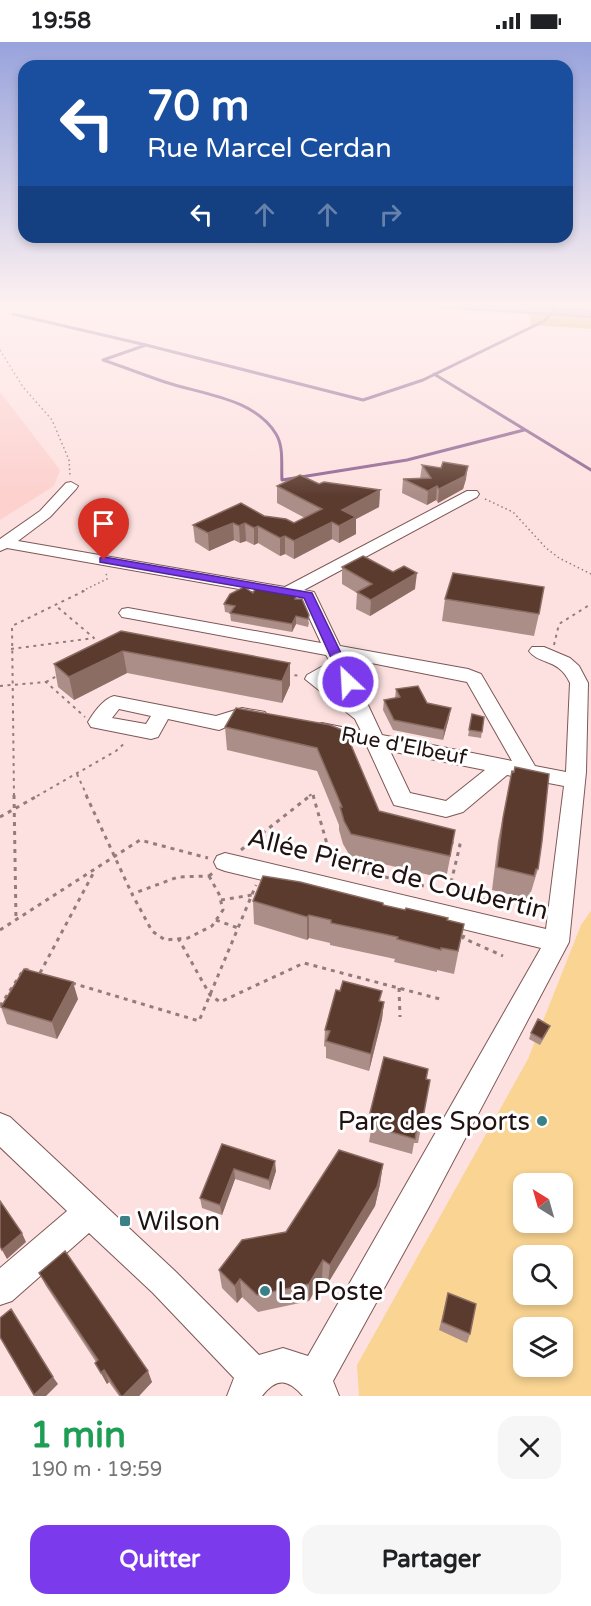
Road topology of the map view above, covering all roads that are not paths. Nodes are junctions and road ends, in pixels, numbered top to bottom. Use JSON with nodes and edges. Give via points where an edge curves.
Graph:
{"nodes":[{"id":1,"x":71,"y":486,"type":"road end"},
{"id":2,"x":472,"y":494,"type":"road end"},
{"id":3,"x":2,"y":545,"type":"edge"},
{"id":4,"x":288,"y":592,"type":"junction"},
{"id":5,"x":128,"y":613,"type":"dead end"},
{"id":6,"x":547,"y":654,"type":"road end"},
{"id":7,"x":337,"y":657,"type":"junction"},
{"id":8,"x":163,"y":712,"type":"junction"},
{"id":9,"x":364,"y":716,"type":"junction"},
{"id":10,"x":275,"y":720,"type":"edge"},
{"id":11,"x":308,"y":727,"type":"edge"},
{"id":12,"x":375,"y":740,"type":"junction"},
{"id":13,"x":504,"y":766,"type":"junction"},
{"id":14,"x":528,"y":771,"type":"junction"},
{"id":15,"x":575,"y":781,"type":"junction"},
{"id":16,"x":217,"y":869,"type":"road end"},
{"id":17,"x":558,"y":929,"type":"junction"},
{"id":18,"x":0,"y":1127,"type":"edge"},
{"id":19,"x":90,"y":1212,"type":"junction"},
{"id":20,"x":0,"y":1289,"type":"edge"},
{"id":21,"x":250,"y":1386,"type":"edge"},
{"id":22,"x":318,"y":1388,"type":"edge"}],
"edges":[{"from":1,"to":3,"type":"street","via":[[45,514]]},
{"from":2,"to":4,"type":"street"},
{"from":3,"to":4,"type":"street"},
{"from":4,"to":7,"type":"street","via":[[308,596]]},
{"from":5,"to":7,"type":"street"},
{"from":6,"to":15,"type":"street","via":[[575,671],[579,683]]},
{"from":7,"to":9,"type":"street"},
{"from":7,"to":9,"type":"street","via":[[314,679]]},
{"from":7,"to":14,"type":"street","via":[[474,678]]},
{"from":8,"to":8,"type":"street","via":[[151,732],[98,722],[114,702]]},
{"from":8,"to":10,"type":"street","via":[[219,723],[241,713]]},
{"from":9,"to":12,"type":"street"},
{"from":11,"to":12,"type":"street","name":"Rue d'Elbeuf"},
{"from":12,"to":13,"type":"street","name":"Rue d'Elbeuf"},
{"from":12,"to":13,"type":"street","via":[[402,800],[446,809]]},
{"from":13,"to":14,"type":"street","name":"Rue d'Elbeuf"},
{"from":14,"to":15,"type":"street","name":"Rue d'Elbeuf"},
{"from":15,"to":17,"type":"street"},
{"from":16,"to":17,"type":"street","name":"Allée Pierre de Coubertin","via":[[261,872],[469,921]]},
{"from":17,"to":22,"type":"street"},
{"from":18,"to":19,"type":"street"},
{"from":19,"to":20,"type":"street"},
{"from":19,"to":21,"type":"street","via":[[164,1282]]},
{"from":21,"to":22,"type":"street","via":[[267,1368],[292,1365],[304,1371]]}]}
